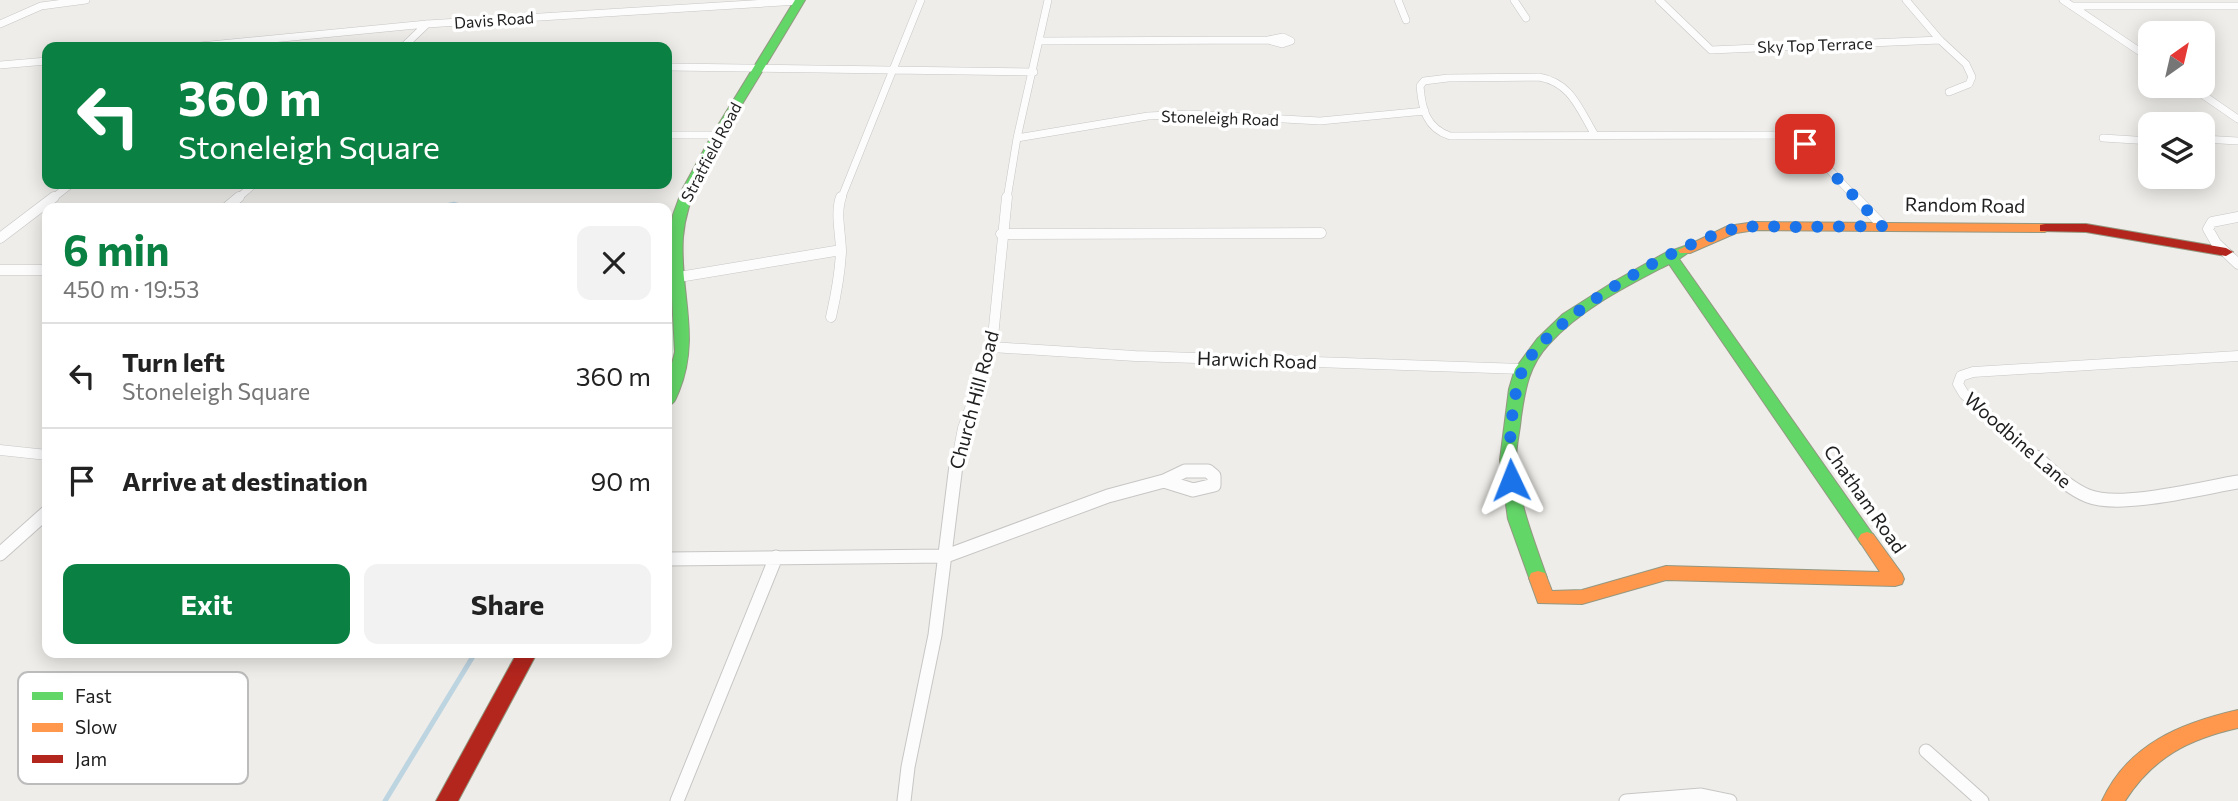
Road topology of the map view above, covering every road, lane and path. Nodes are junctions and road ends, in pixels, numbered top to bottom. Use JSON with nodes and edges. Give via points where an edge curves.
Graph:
{"nodes":[{"id":1,"x":51,"y":0,"type":"edge"},
{"id":2,"x":86,"y":0,"type":"edge"},
{"id":3,"x":921,"y":0,"type":"edge"},
{"id":4,"x":1048,"y":0,"type":"edge"},
{"id":5,"x":1398,"y":0,"type":"edge"},
{"id":6,"x":1514,"y":0,"type":"edge"},
{"id":7,"x":1659,"y":0,"type":"edge"},
{"id":8,"x":1906,"y":0,"type":"edge"},
{"id":9,"x":2063,"y":0,"type":"edge"},
{"id":10,"x":800,"y":1,"type":"edge"},
{"id":11,"x":41,"y":6,"type":"junction"},
{"id":12,"x":2071,"y":6,"type":"junction"},
{"id":13,"x":2238,"y":6,"type":"edge"},
{"id":14,"x":1526,"y":19,"type":"dead end"},
{"id":15,"x":1406,"y":20,"type":"dead end"},
{"id":16,"x":0,"y":24,"type":"edge"},
{"id":17,"x":428,"y":24,"type":"junction"},
{"id":18,"x":1268,"y":40,"type":"dead end"},
{"id":19,"x":1940,"y":40,"type":"junction"},
{"id":20,"x":260,"y":41,"type":"joint"},
{"id":21,"x":1040,"y":41,"type":"junction"},
{"id":22,"x":248,"y":42,"type":"edge"},
{"id":23,"x":408,"y":42,"type":"edge"},
{"id":24,"x":2138,"y":50,"type":"edge"},
{"id":25,"x":42,"y":61,"type":"edge"},
{"id":26,"x":0,"y":65,"type":"edge"},
{"id":27,"x":672,"y":67,"type":"edge"},
{"id":28,"x":757,"y":68,"type":"junction"},
{"id":29,"x":891,"y":70,"type":"junction"},
{"id":30,"x":1034,"y":72,"type":"junction"},
{"id":31,"x":1949,"y":92,"type":"dead end"},
{"id":32,"x":2207,"y":98,"type":"edge"},
{"id":33,"x":1425,"y":111,"type":"junction"},
{"id":34,"x":2238,"y":119,"type":"edge"},
{"id":35,"x":672,"y":135,"type":"edge"},
{"id":36,"x":719,"y":135,"type":"junction"},
{"id":37,"x":1595,"y":135,"type":"junction"},
{"id":38,"x":1017,"y":138,"type":"junction"},
{"id":39,"x":2103,"y":138,"type":"dead end"},
{"id":40,"x":2138,"y":140,"type":"edge"},
{"id":41,"x":2215,"y":140,"type":"edge"},
{"id":42,"x":2238,"y":141,"type":"edge"},
{"id":43,"x":64,"y":189,"type":"edge"},
{"id":44,"x":248,"y":189,"type":"edge"},
{"id":45,"x":46,"y":203,"type":"edge"},
{"id":46,"x":232,"y":203,"type":"edge"},
{"id":47,"x":42,"y":206,"type":"edge"},
{"id":48,"x":2238,"y":217,"type":"edge"},
{"id":49,"x":1882,"y":226,"type":"junction"},
{"id":50,"x":1321,"y":233,"type":"dead end"},
{"id":51,"x":1001,"y":234,"type":"junction"},
{"id":52,"x":0,"y":237,"type":"edge"},
{"id":53,"x":841,"y":250,"type":"junction"},
{"id":54,"x":2226,"y":252,"type":"junction"},
{"id":55,"x":1670,"y":256,"type":"junction"},
{"id":56,"x":2238,"y":264,"type":"edge"},
{"id":57,"x":0,"y":270,"type":"edge"},
{"id":58,"x":42,"y":270,"type":"edge"},
{"id":59,"x":679,"y":277,"type":"junction"},
{"id":60,"x":831,"y":317,"type":"dead end"},
{"id":61,"x":992,"y":347,"type":"junction"},
{"id":62,"x":2238,"y":356,"type":"edge"},
{"id":63,"x":1523,"y":369,"type":"junction"},
{"id":64,"x":672,"y":389,"type":"edge"},
{"id":65,"x":0,"y":450,"type":"edge"},
{"id":66,"x":42,"y":454,"type":"edge"},
{"id":67,"x":1164,"y":481,"type":"dead end"},
{"id":68,"x":2238,"y":482,"type":"edge"},
{"id":69,"x":42,"y":516,"type":"edge"},
{"id":70,"x":0,"y":554,"type":"edge"},
{"id":71,"x":946,"y":556,"type":"junction"},
{"id":72,"x":776,"y":557,"type":"junction"},
{"id":73,"x":672,"y":559,"type":"edge"},
{"id":74,"x":1545,"y":598,"type":"joint"},
{"id":75,"x":524,"y":658,"type":"edge"},
{"id":76,"x":2238,"y":719,"type":"edge"},
{"id":77,"x":1926,"y":751,"type":"dead end"},
{"id":78,"x":447,"y":801,"type":"edge"},
{"id":79,"x":677,"y":801,"type":"edge"},
{"id":80,"x":904,"y":801,"type":"edge"},
{"id":81,"x":1626,"y":801,"type":"edge"},
{"id":82,"x":1730,"y":801,"type":"edge"},
{"id":83,"x":1982,"y":801,"type":"edge"},
{"id":84,"x":2113,"y":801,"type":"edge"}],
"edges":[{"from":1,"to":11,"type":"street"},
{"from":2,"to":11,"type":"street"},
{"from":3,"to":29,"type":"street"},
{"from":4,"to":21,"type":"street","name":"Church Hill Road"},
{"from":5,"to":15,"type":"street"},
{"from":6,"to":14,"type":"street"},
{"from":7,"to":19,"type":"street","name":"Sky Top Terrace","via":[[1712,50]]},
{"from":8,"to":19,"type":"street"},
{"from":9,"to":12,"type":"street"},
{"from":10,"to":17,"type":"street","name":"Davis Road"},
{"from":10,"to":28,"type":"street","name":"Stratfield Road"},
{"from":11,"to":16,"type":"street"},
{"from":12,"to":13,"type":"street"},
{"from":12,"to":24,"type":"street"},
{"from":17,"to":20,"type":"street","name":"Davis Road"},
{"from":17,"to":23,"type":"street"},
{"from":18,"to":21,"type":"street"},
{"from":19,"to":31,"type":"street","via":[[1966,64],[1972,77],[1969,84]]},
{"from":20,"to":22,"type":"street","name":"Davis Road"},
{"from":21,"to":30,"type":"street","name":"Church Hill Road"},
{"from":25,"to":26,"type":"street"},
{"from":27,"to":28,"type":"street"},
{"from":28,"to":29,"type":"street"},
{"from":28,"to":36,"type":"street","name":"Stratfield Road"},
{"from":29,"to":30,"type":"street"},
{"from":29,"to":53,"type":"street","via":[[838,205]]},
{"from":30,"to":38,"type":"street","name":"Church Hill Road"},
{"from":32,"to":34,"type":"street"},
{"from":33,"to":37,"type":"street","via":[[1430,128],[1450,136]]},
{"from":33,"to":37,"type":"street","via":[[1420,86],[1424,81],[1539,77],[1561,82]]},
{"from":33,"to":38,"type":"street","name":"Stoneleigh Road","via":[[1320,121],[1148,116]]},
{"from":35,"to":36,"type":"street"},
{"from":36,"to":59,"type":"street","name":"Stratfield Road","via":[[679,215]]},
{"from":37,"to":49,"type":"street","via":[[1781,135],[1805,144]]},
{"from":38,"to":51,"type":"street","name":"Church Hill Road"},
{"from":39,"to":40,"type":"street"},
{"from":41,"to":42,"type":"street"},
{"from":43,"to":45,"type":"street"},
{"from":44,"to":46,"type":"street"},
{"from":47,"to":52,"type":"street"},
{"from":48,"to":54,"type":"street","via":[[2208,226]]},
{"from":49,"to":54,"type":"street","name":"Random Road","via":[[2086,228]]},
{"from":49,"to":55,"type":"street","name":"Random Road","via":[[1742,227]]},
{"from":50,"to":51,"type":"street"},
{"from":51,"to":61,"type":"street","name":"Church Hill Road"},
{"from":53,"to":59,"type":"street"},
{"from":53,"to":60,"type":"street"},
{"from":54,"to":56,"type":"street"},
{"from":55,"to":63,"type":"street","name":"Random Road","via":[[1569,317],[1542,342]]},
{"from":55,"to":74,"type":"street","name":"Chatham Road","via":[[1895,579],[1666,573],[1582,597]]},
{"from":57,"to":58,"type":"street"},
{"from":59,"to":64,"type":"street","name":"Stratfield Road","via":[[683,352]]},
{"from":61,"to":63,"type":"street","name":"Harwich Road"},
{"from":61,"to":71,"type":"street","name":"Church Hill Road","via":[[963,428]]},
{"from":62,"to":68,"type":"street","name":"Woodbine Lane","via":[[1973,372],[1961,376],[1958,384],[2066,484],[2089,497],[2119,501]]},
{"from":63,"to":74,"type":"street","name":"Random Road","via":[[1508,460],[1517,519]]},
{"from":65,"to":66,"type":"street"},
{"from":67,"to":71,"type":"street","via":[[1108,496]]},
{"from":69,"to":70,"type":"street"},
{"from":71,"to":72,"type":"street"},
{"from":71,"to":80,"type":"street","name":"Church Hill Road"},
{"from":72,"to":73,"type":"street"},
{"from":72,"to":79,"type":"street"},
{"from":75,"to":78,"type":"street"},
{"from":76,"to":84,"type":"street","via":[[2169,738],[2139,761]]},
{"from":77,"to":83,"type":"street"},
{"from":81,"to":82,"type":"street","via":[[1701,795]]}]}
